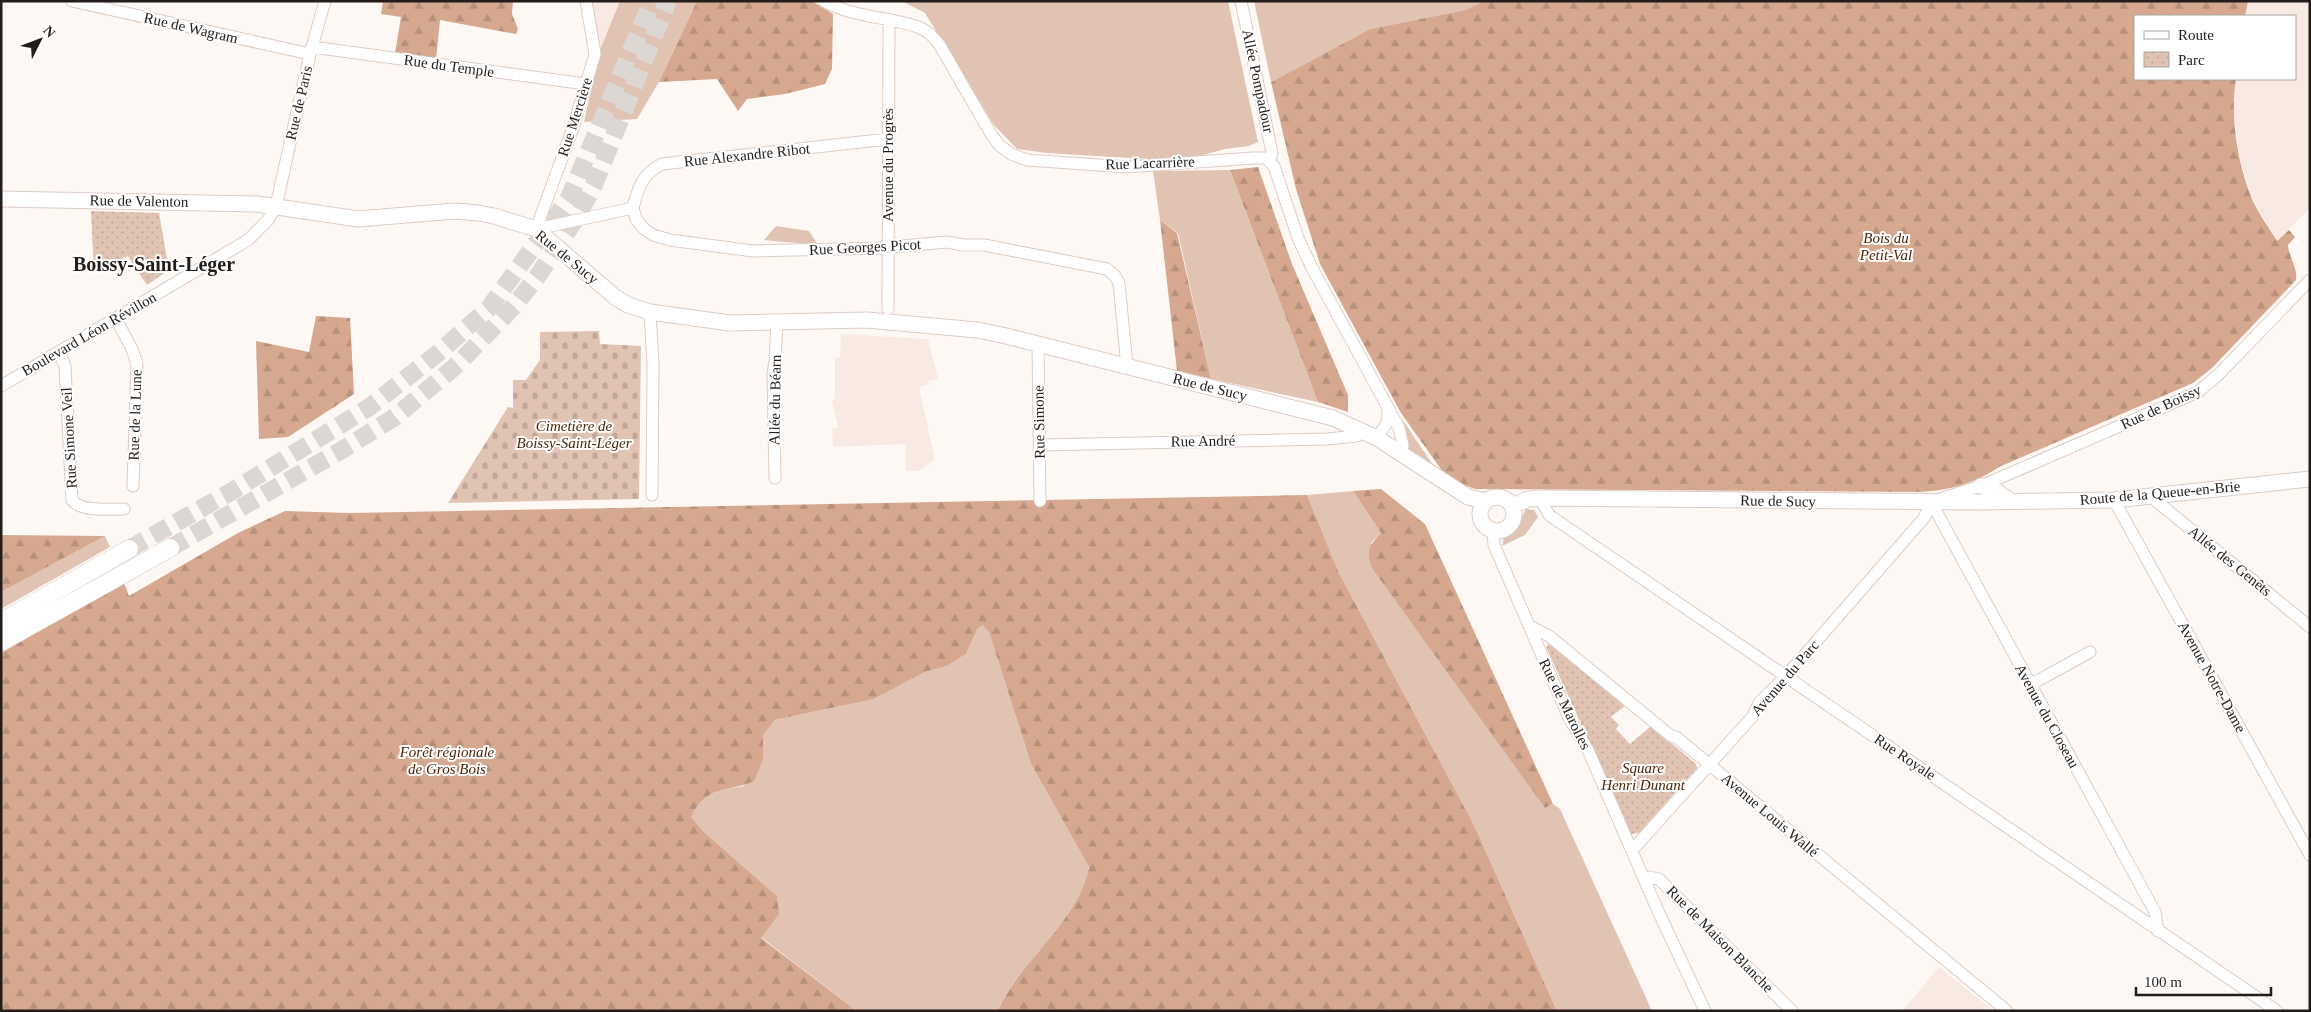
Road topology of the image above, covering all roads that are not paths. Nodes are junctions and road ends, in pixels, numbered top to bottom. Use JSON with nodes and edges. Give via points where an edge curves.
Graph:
{"nodes":[{"id":1,"x":72,"y":1,"type":"edge"},
{"id":2,"x":324,"y":1,"type":"edge"},
{"id":3,"x":586,"y":1,"type":"edge"},
{"id":4,"x":824,"y":1,"type":"edge"},
{"id":5,"x":1241,"y":1,"type":"edge"},
{"id":6,"x":121,"y":6,"type":"edge"},
{"id":7,"x":889,"y":21,"type":"junction"},
{"id":8,"x":311,"y":50,"type":"junction"},
{"id":9,"x":586,"y":84,"type":"junction"},
{"id":10,"x":888,"y":139,"type":"junction"},
{"id":11,"x":1270,"y":161,"type":"junction"},
{"id":12,"x":1,"y":199,"type":"edge"},
{"id":13,"x":276,"y":206,"type":"junction"},
{"id":14,"x":633,"y":208,"type":"junction"},
{"id":15,"x":536,"y":229,"type":"junction"},
{"id":16,"x":889,"y":247,"type":"junction"},
{"id":17,"x":2310,"y":280,"type":"edge"},
{"id":18,"x":888,"y":309,"type":"dead end"},
{"id":19,"x":650,"y":312,"type":"junction"},
{"id":20,"x":116,"y":318,"type":"junction"},
{"id":21,"x":777,"y":322,"type":"junction"},
{"id":22,"x":1038,"y":344,"type":"junction"},
{"id":23,"x":60,"y":352,"type":"junction"},
{"id":24,"x":1127,"y":366,"type":"junction"},
{"id":25,"x":1,"y":386,"type":"edge"},
{"id":26,"x":1388,"y":410,"type":"junction"},
{"id":27,"x":1364,"y":430,"type":"junction"},
{"id":28,"x":1377,"y":438,"type":"junction"},
{"id":29,"x":1040,"y":445,"type":"junction"},
{"id":30,"x":1402,"y":455,"type":"junction"},
{"id":31,"x":2008,"y":474,"type":"junction"},
{"id":32,"x":775,"y":478,"type":"dead end"},
{"id":33,"x":2310,"y":480,"type":"edge"},
{"id":34,"x":133,"y":486,"type":"dead end"},
{"id":35,"x":1981,"y":486,"type":"junction"},
{"id":36,"x":1996,"y":491,"type":"junction"},
{"id":37,"x":652,"y":495,"type":"dead end"},
{"id":38,"x":2150,"y":496,"type":"junction"},
{"id":39,"x":1540,"y":498,"type":"junction"},
{"id":40,"x":2114,"y":500,"type":"junction"},
{"id":41,"x":1040,"y":501,"type":"dead end"},
{"id":42,"x":2011,"y":501,"type":"junction"},
{"id":43,"x":1931,"y":502,"type":"junction"},
{"id":44,"x":1976,"y":502,"type":"junction"},
{"id":45,"x":1483,"y":506,"type":"junction"},
{"id":46,"x":1512,"y":506,"type":"junction"},
{"id":47,"x":124,"y":509,"type":"dead end"},
{"id":48,"x":1493,"y":531,"type":"junction"},
{"id":49,"x":170,"y":548,"type":"tunnel mouth"},
{"id":50,"x":129,"y":549,"type":"tunnel mouth"},
{"id":51,"x":1,"y":622,"type":"edge"},
{"id":52,"x":1530,"y":626,"type":"junction"},
{"id":53,"x":2310,"y":627,"type":"edge"},
{"id":54,"x":1,"y":642,"type":"edge"},
{"id":55,"x":2090,"y":652,"type":"dead end"},
{"id":56,"x":1786,"y":676,"type":"junction"},
{"id":57,"x":2030,"y":685,"type":"junction"},
{"id":58,"x":1708,"y":764,"type":"junction"},
{"id":59,"x":1631,"y":849,"type":"junction"},
{"id":60,"x":2310,"y":855,"type":"edge"},
{"id":61,"x":1644,"y":879,"type":"junction"},
{"id":62,"x":2158,"y":930,"type":"junction"},
{"id":63,"x":1705,"y":1011,"type":"edge"},
{"id":64,"x":1792,"y":1011,"type":"edge"},
{"id":65,"x":2007,"y":1011,"type":"edge"},
{"id":66,"x":2277,"y":1011,"type":"edge"}],
"edges":[{"from":1,"to":6,"type":"street","name":"Rue de Wagram"},
{"from":2,"to":8,"type":"street","name":"Rue de Paris"},
{"from":3,"to":9,"type":"street","name":"Rue Mercière","via":[[595,54]]},
{"from":4,"to":7,"type":"street","name":"Rue Lacarrière","via":[[848,13]]},
{"from":5,"to":11,"type":"street","name":"Allée Pompadour","via":[[1272,152]]},
{"from":6,"to":8,"type":"street","name":"Rue de Wagram"},
{"from":7,"to":10,"type":"street","name":"Avenue du Progrès"},
{"from":7,"to":11,"type":"street","name":"Rue Lacarrière","via":[[919,27],[930,34],[995,139],[1011,154],[1026,160],[1127,167],[1253,158]]},
{"from":8,"to":9,"type":"street","name":"Rue du Temple"},
{"from":8,"to":13,"type":"street","name":"Rue de Paris"},
{"from":9,"to":15,"type":"street","name":"Rue Mercière"},
{"from":10,"to":14,"type":"street","name":"Rue Alexandre Ribot","via":[[662,164],[651,170],[637,188]]},
{"from":10,"to":16,"type":"street","name":"Avenue du Progrès"},
{"from":11,"to":26,"type":"street","via":[[1277,171],[1311,266]]},
{"from":12,"to":13,"type":"main road","name":"Rue de Valenton"},
{"from":13,"to":15,"type":"main road","name":"Rue de Sucy","via":[[358,219],[462,211],[494,216]]},
{"from":13,"to":20,"type":"street","name":"Boulevard Léon Révillon","via":[[254,236]]},
{"from":14,"to":15,"type":"street"},
{"from":14,"to":16,"type":"street","name":"Rue Georges Picot","via":[[644,229],[670,240],[753,251]]},
{"from":15,"to":19,"type":"main road","name":"Rue de Sucy","via":[[615,297]]},
{"from":16,"to":18,"type":"street","name":"Avenue du Progrès"},
{"from":16,"to":24,"type":"street","name":"Rue Georges Picot","via":[[947,242],[984,245],[1107,269],[1119,283]]},
{"from":17,"to":31,"type":"street","name":"Rue de Boissy","via":[[2198,392]]},
{"from":19,"to":21,"type":"main road","name":"Rue de Sucy","via":[[730,323]]},
{"from":19,"to":37,"type":"street"},
{"from":20,"to":23,"type":"street","name":"Boulevard Léon Révillon"},
{"from":20,"to":34,"type":"street","name":"Rue de la Lune","via":[[137,364]]},
{"from":21,"to":22,"type":"main road","name":"Rue de Sucy","via":[[853,320],[886,326],[932,326],[977,330]]},
{"from":21,"to":32,"type":"street","name":"Allée du Béarn","via":[[773,373]]},
{"from":22,"to":24,"type":"main road","name":"Rue de Sucy"},
{"from":22,"to":29,"type":"street","name":"Rue Simone"},
{"from":23,"to":25,"type":"street","name":"Boulevard Léon Révillon"},
{"from":23,"to":47,"type":"street","name":"Rue Simone Veil","via":[[65,366],[72,500],[83,508]]},
{"from":24,"to":27,"type":"main road","name":"Rue de Sucy","via":[[1300,409]]},
{"from":26,"to":28,"type":"street","via":[[1387,423]]},
{"from":26,"to":30,"type":"street","via":[[1399,428],[1404,445]]},
{"from":27,"to":28,"type":"main road","name":"Rue de Sucy"},
{"from":27,"to":29,"type":"street","name":"Rue André","via":[[1357,436],[1327,439]]},
{"from":28,"to":30,"type":"main road","name":"Rue de Sucy"},
{"from":29,"to":41,"type":"street","name":"Rue Simone"},
{"from":30,"to":45,"type":"main road","name":"Rue de Sucy"},
{"from":31,"to":35,"type":"street","name":"Rue de Boissy"},
{"from":31,"to":36,"type":"street"},
{"from":33,"to":38,"type":"main road","name":"Route de la Queue-en-Brie"},
{"from":35,"to":36,"type":"main road"},
{"from":35,"to":43,"type":"street","name":"Rue de Boissy"},
{"from":36,"to":42,"type":"main road"},
{"from":36,"to":44,"type":"street"},
{"from":38,"to":40,"type":"main road","name":"Route de la Queue-en-Brie"},
{"from":38,"to":53,"type":"street","name":"Allée des Genêts"},
{"from":39,"to":43,"type":"main road","name":"Rue de Sucy"},
{"from":39,"to":46,"type":"main road","name":"Rue de Sucy"},
{"from":39,"to":56,"type":"street","name":"Rue Royale","via":[[1549,515]]},
{"from":40,"to":42,"type":"main road","name":"Route de la Queue-en-Brie"},
{"from":40,"to":60,"type":"street","name":"Avenue Notre-Dame"},
{"from":42,"to":44,"type":"main road","name":"Rue de Sucy"},
{"from":43,"to":44,"type":"main road","name":"Rue de Sucy"},
{"from":43,"to":56,"type":"street","name":"Avenue du Parc","via":[[1924,518]]},
{"from":43,"to":57,"type":"street","name":"Avenue du Closeau"},
{"from":45,"to":46,"type":"main road","via":[[1499,497]]},
{"from":45,"to":48,"type":"main road","via":[[1484,525]]},
{"from":46,"to":48,"type":"main road","via":[[1512,523],[1504,530]]},
{"from":48,"to":52,"type":"street","name":"Rue de Marolles","via":[[1494,545]]},
{"from":49,"to":54,"type":"highway"},
{"from":50,"to":51,"type":"highway"},
{"from":52,"to":58,"type":"street","name":"Avenue Louis Wallé","via":[[1549,636]]},
{"from":52,"to":59,"type":"street","name":"Rue de Marolles"},
{"from":55,"to":57,"type":"street"},
{"from":56,"to":58,"type":"street","name":"Avenue du Parc"},
{"from":56,"to":62,"type":"street","name":"Rue Royale"},
{"from":57,"to":62,"type":"street","name":"Avenue du Closeau","via":[[2155,912]]},
{"from":58,"to":59,"type":"street","name":"Avenue du Parc"},
{"from":58,"to":65,"type":"street","name":"Avenue Louis Wallé"},
{"from":59,"to":61,"type":"street","name":"Rue de Marolles"},
{"from":61,"to":63,"type":"street","name":"Rue de Marolles"},
{"from":61,"to":64,"type":"street","name":"Rue de Maison Blanche","via":[[1649,876],[1659,879]]},
{"from":62,"to":66,"type":"street","name":"Rue Royale"}]}
